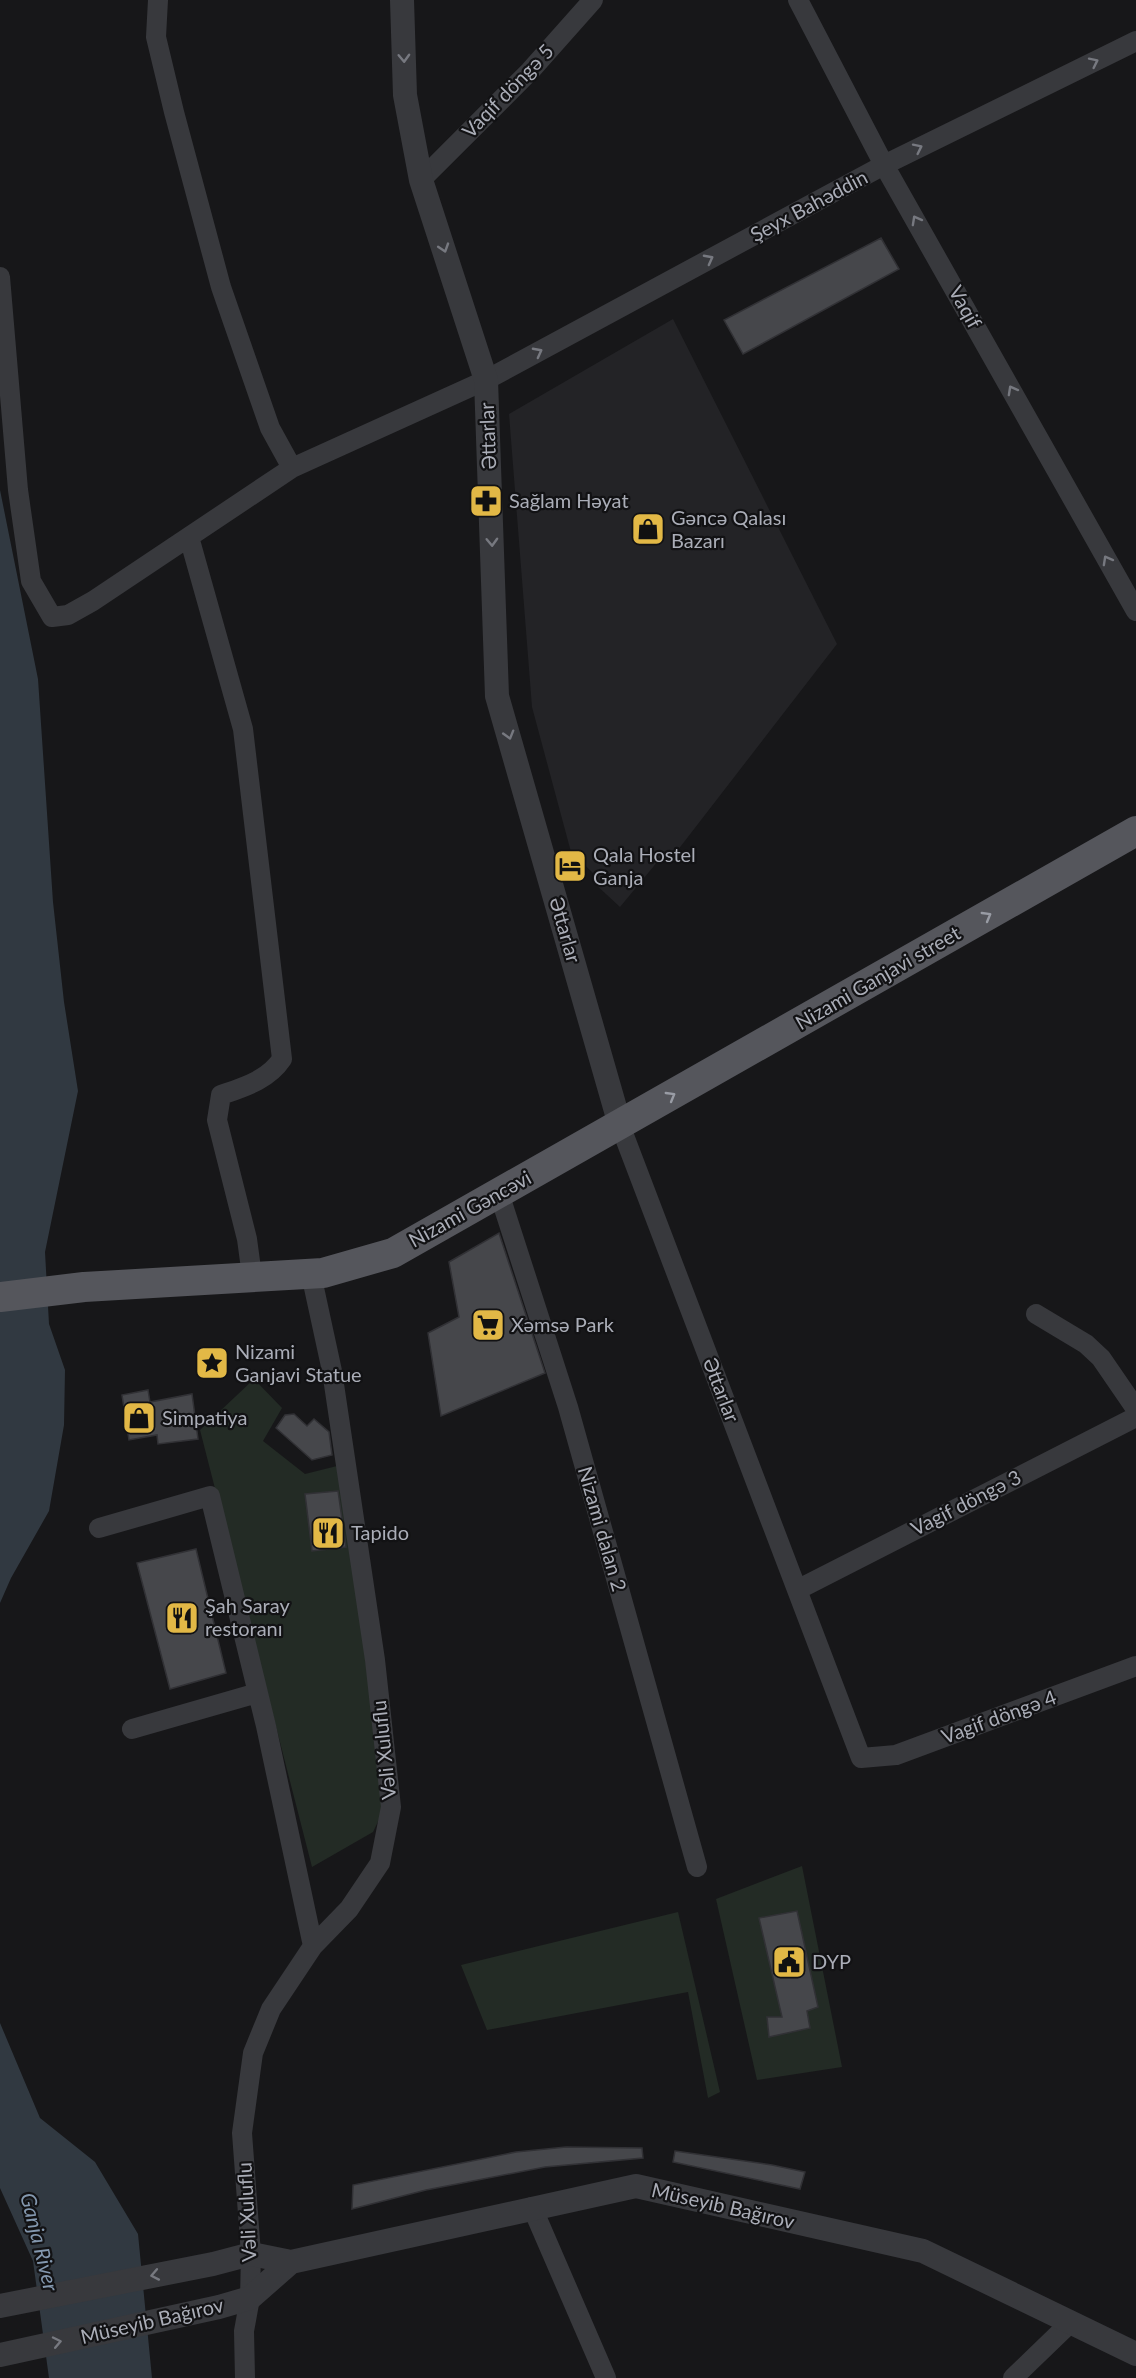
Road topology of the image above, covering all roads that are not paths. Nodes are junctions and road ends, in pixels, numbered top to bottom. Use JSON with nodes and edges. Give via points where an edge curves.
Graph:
{"nodes":[{"id":1,"x":158,"y":0,"type":"edge"},
{"id":2,"x":402,"y":0,"type":"edge"},
{"id":3,"x":593,"y":0,"type":"edge"},
{"id":4,"x":798,"y":0,"type":"edge"},
{"id":5,"x":1136,"y":41,"type":"edge"},
{"id":6,"x":884,"y":165,"type":"junction"},
{"id":7,"x":422,"y":180,"type":"junction"},
{"id":8,"x":0,"y":277,"type":"edge"},
{"id":9,"x":486,"y":380,"type":"junction"},
{"id":10,"x":292,"y":468,"type":"junction"},
{"id":11,"x":189,"y":537,"type":"junction"},
{"id":12,"x":1136,"y":611,"type":"edge"},
{"id":13,"x":1136,"y":831,"type":"edge"},
{"id":14,"x":620,"y":1125,"type":"junction"},
{"id":15,"x":499,"y":1193,"type":"junction"},
{"id":16,"x":311,"y":1274,"type":"junction"},
{"id":17,"x":243,"y":1276,"type":"junction"},
{"id":18,"x":0,"y":1297,"type":"edge"},
{"id":19,"x":1036,"y":1314,"type":"dead end"},
{"id":20,"x":1136,"y":1409,"type":"edge"},
{"id":21,"x":1136,"y":1417,"type":"edge"},
{"id":22,"x":99,"y":1528,"type":"dead end"},
{"id":23,"x":797,"y":1590,"type":"junction"},
{"id":24,"x":1136,"y":1666,"type":"edge"},
{"id":25,"x":258,"y":1693,"type":"junction"},
{"id":26,"x":132,"y":1729,"type":"dead end"},
{"id":27,"x":861,"y":1758,"type":"joint"},
{"id":28,"x":697,"y":1867,"type":"dead end"},
{"id":29,"x":313,"y":1946,"type":"junction"},
{"id":30,"x":532,"y":2207,"type":"junction"},
{"id":31,"x":251,"y":2254,"type":"junction"},
{"id":32,"x":291,"y":2262,"type":"junction"},
{"id":33,"x":250,"y":2298,"type":"junction"},
{"id":34,"x":0,"y":2306,"type":"edge"},
{"id":35,"x":1071,"y":2322,"type":"junction"},
{"id":36,"x":1136,"y":2354,"type":"edge"},
{"id":37,"x":0,"y":2355,"type":"edge"},
{"id":38,"x":245,"y":2378,"type":"edge"},
{"id":39,"x":606,"y":2378,"type":"edge"},
{"id":40,"x":1013,"y":2378,"type":"edge"}],
"edges":[{"from":1,"to":10,"type":"street","via":[[156,37],[221,287],[270,428]]},
{"from":2,"to":7,"type":"street","name":"Əttarlar","one_way":true,"via":[[405,95]]},
{"from":3,"to":7,"type":"street","name":"Vaqif döngə 5","via":[[530,71]]},
{"from":4,"to":6,"type":"street","name":"Vaqif"},
{"from":6,"to":5,"type":"street","name":"Şeyx Bahəddin","one_way":true},
{"from":9,"to":6,"type":"street","name":"Şeyx Bahəddin","one_way":true},
{"from":12,"to":6,"type":"street","name":"Vaqif","one_way":true},
{"from":7,"to":9,"type":"street","name":"Əttarlar","one_way":true},
{"from":8,"to":11,"type":"street","name":"Şeyx Bahəddin","via":[[18,490],[31,581],[52,616],[68,615],[93,601]]},
{"from":9,"to":10,"type":"street","name":"Şeyx Bahəddin"},
{"from":9,"to":14,"type":"street","name":"Əttarlar","one_way":true,"via":[[497,696]]},
{"from":10,"to":11,"type":"street","name":"Şeyx Bahəddin"},
{"from":11,"to":17,"type":"street","via":[[243,729],[282,1059],[275,1069],[250,1085],[221,1095],[217,1120],[247,1239]]},
{"from":14,"to":13,"type":"main road","name":"Nizami Ganjavi street","one_way":true},
{"from":14,"to":15,"type":"main road","name":"Nizami Gəncəvi"},
{"from":14,"to":23,"type":"street","name":"Əttarlar"},
{"from":15,"to":16,"type":"main road","name":"Nizami Gəncəvi","via":[[393,1252]]},
{"from":15,"to":28,"type":"street","name":"Nizami dalan 2","via":[[568,1407]]},
{"from":16,"to":17,"type":"main road","name":"Nizami Gəncəvi"},
{"from":16,"to":29,"type":"street","name":"Vəli Xuluflu","via":[[332,1371],[370,1625],[391,1807],[380,1863],[349,1909]]},
{"from":17,"to":18,"type":"main road"},
{"from":19,"to":20,"type":"street","via":[[1086,1344],[1101,1358]]},
{"from":21,"to":23,"type":"street","name":"Vagif döngə 3"},
{"from":22,"to":25,"type":"street","via":[[210,1496]]},
{"from":23,"to":27,"type":"street","name":"Əttarlar"},
{"from":24,"to":27,"type":"street","name":"Vagif döngə 4","via":[[896,1755]]},
{"from":25,"to":26,"type":"street"},
{"from":25,"to":29,"type":"street"},
{"from":29,"to":31,"type":"street","name":"Vəli Xuluflu","via":[[271,2009],[254,2054],[242,2133]]},
{"from":30,"to":32,"type":"street","name":"Müseyib Bağırov"},
{"from":30,"to":35,"type":"street","name":"Müseyib Bağırov","via":[[636,2186],[923,2251]]},
{"from":30,"to":39,"type":"street"},
{"from":31,"to":32,"type":"street","name":"Müseyib Bağırov"},
{"from":31,"to":33,"type":"street","name":"Vəli Xuluflu"},
{"from":31,"to":34,"type":"street","name":"Müseyib Bağırov","one_way":true},
{"from":32,"to":33,"type":"street","name":"Müseyib Bağırov"},
{"from":37,"to":33,"type":"street","name":"Müseyib Bağırov","one_way":true},
{"from":33,"to":38,"type":"street","name":"Vəli Xuluflu","via":[[244,2331]]},
{"from":35,"to":36,"type":"street","name":"Müseyib Bağırov"},
{"from":35,"to":40,"type":"street"}]}
